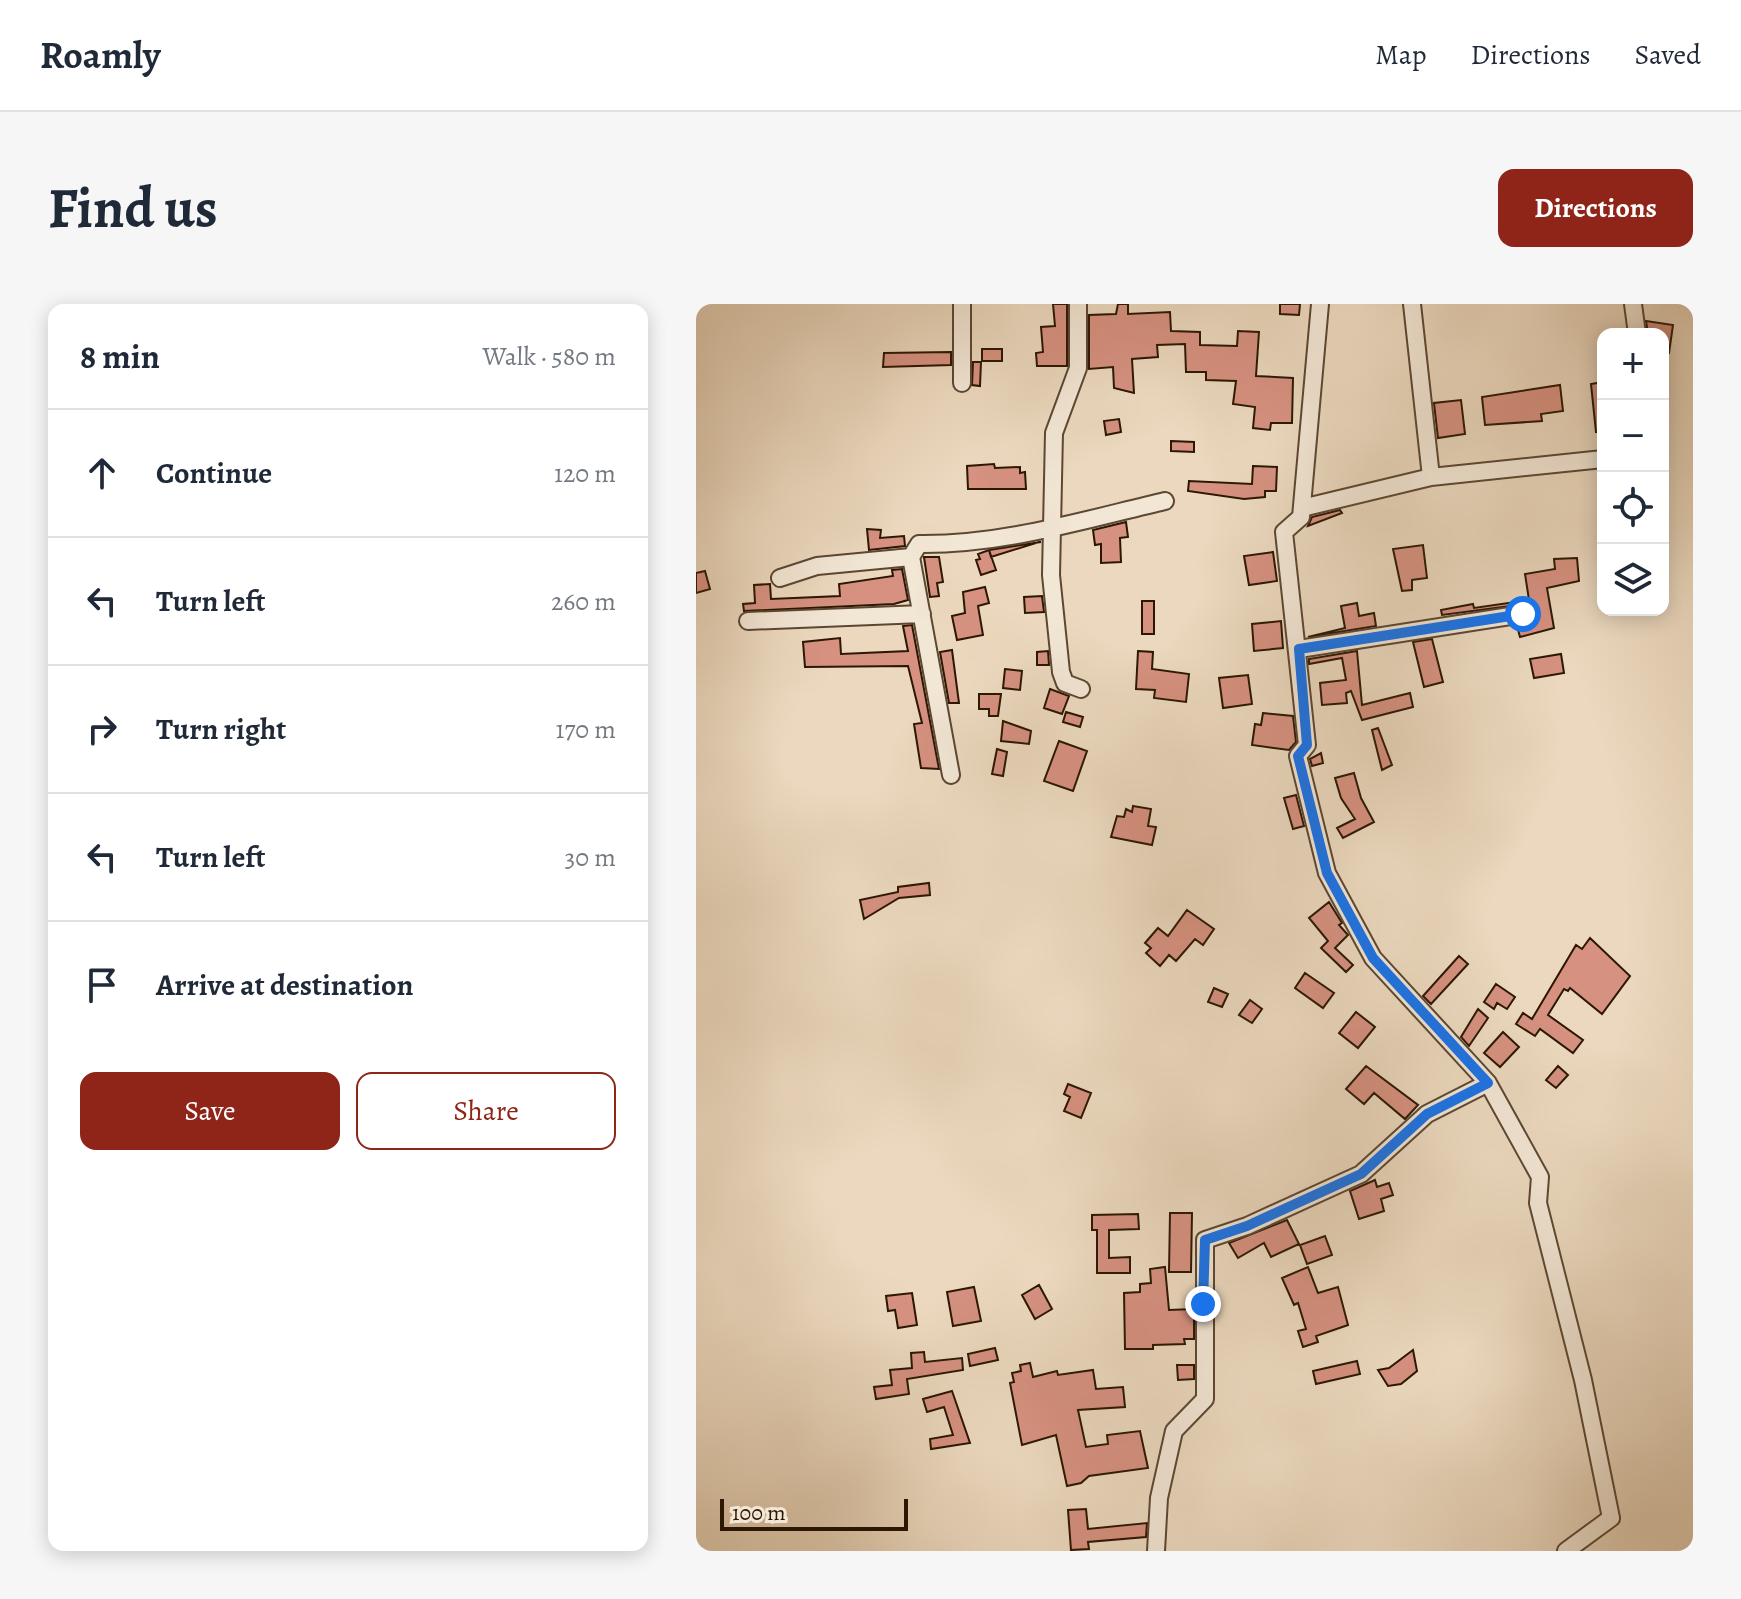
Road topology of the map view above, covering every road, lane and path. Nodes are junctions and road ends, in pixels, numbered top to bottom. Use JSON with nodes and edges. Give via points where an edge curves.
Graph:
{"nodes":[{"id":1,"x":962,"y":304,"type":"edge"},
{"id":2,"x":1078,"y":304,"type":"edge"},
{"id":3,"x":1320,"y":304,"type":"edge"},
{"id":4,"x":1412,"y":304,"type":"edge"},
{"id":5,"x":1633,"y":304,"type":"edge"},
{"id":6,"x":1636,"y":328,"type":"edge"},
{"id":7,"x":962,"y":383,"type":"dead end"},
{"id":8,"x":1597,"y":460,"type":"edge"},
{"id":9,"x":1431,"y":477,"type":"junction"},
{"id":10,"x":1165,"y":501,"type":"dead end"},
{"id":11,"x":1302,"y":508,"type":"junction"},
{"id":12,"x":1052,"y":527,"type":"junction"},
{"id":13,"x":911,"y":557,"type":"junction"},
{"id":14,"x":780,"y":578,"type":"dead end"},
{"id":15,"x":922,"y":614,"type":"junction"},
{"id":16,"x":1523,"y":614,"type":"dead end"},
{"id":17,"x":748,"y":621,"type":"dead end"},
{"id":18,"x":1299,"y":649,"type":"junction"},
{"id":19,"x":1081,"y":689,"type":"dead end"},
{"id":20,"x":951,"y":775,"type":"dead end"},
{"id":21,"x":1488,"y":1083,"type":"junction"},
{"id":22,"x":1156,"y":1551,"type":"edge"},
{"id":23,"x":1566,"y":1551,"type":"edge"}],
"edges":[{"from":1,"to":7,"type":"street"},
{"from":2,"to":12,"type":"street","via":[[1078,368],[1054,433]]},
{"from":3,"to":11,"type":"street"},
{"from":4,"to":9,"type":"street"},
{"from":5,"to":6,"type":"street"},
{"from":8,"to":9,"type":"street"},
{"from":9,"to":11,"type":"street"},
{"from":10,"to":12,"type":"street"},
{"from":11,"to":18,"type":"street","via":[[1301,517],[1284,532]]},
{"from":12,"to":13,"type":"street","via":[[958,544],[919,544]]},
{"from":12,"to":19,"type":"street","via":[[1061,672],[1065,683]]},
{"from":13,"to":14,"type":"street","via":[[817,566]]},
{"from":13,"to":15,"type":"street"},
{"from":15,"to":17,"type":"street"},
{"from":15,"to":20,"type":"street"},
{"from":16,"to":18,"type":"street"},
{"from":18,"to":21,"type":"street","via":[[1307,745],[1298,756],[1298,769],[1327,873],[1373,958]]},
{"from":21,"to":22,"type":"street","via":[[1427,1114],[1361,1174],[1205,1240],[1205,1399],[1174,1431],[1159,1498]]},
{"from":21,"to":23,"type":"street","via":[[1540,1177],[1538,1203],[1611,1518]]}]}
